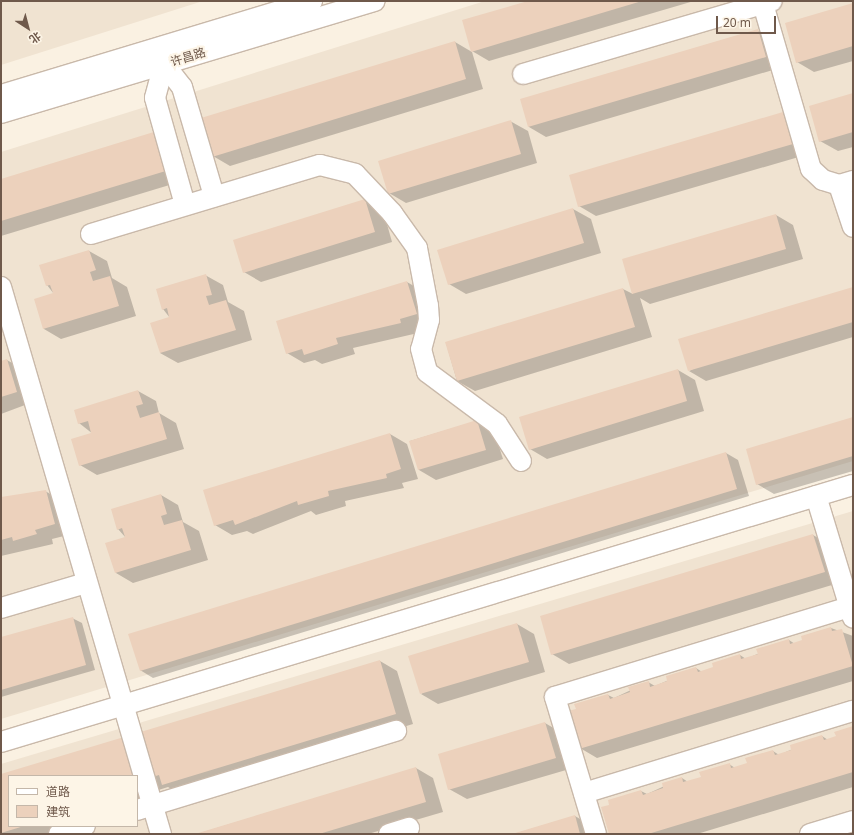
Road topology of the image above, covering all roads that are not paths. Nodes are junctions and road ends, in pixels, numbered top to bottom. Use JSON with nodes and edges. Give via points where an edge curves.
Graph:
{"nodes":[{"id":1,"x":312,"y":1,"type":"edge"},
{"id":2,"x":375,"y":1,"type":"edge"},
{"id":3,"x":768,"y":2,"type":"edge"},
{"id":4,"x":164,"y":64,"type":"junction"},
{"id":5,"x":523,"y":74,"type":"dead end"},
{"id":6,"x":1,"y":94,"type":"edge"},
{"id":7,"x":1,"y":113,"type":"edge"},
{"id":8,"x":846,"y":183,"type":"edge"},
{"id":9,"x":214,"y":196,"type":"junction"},
{"id":10,"x":185,"y":205,"type":"junction"},
{"id":11,"x":853,"y":227,"type":"edge"},
{"id":12,"x":91,"y":234,"type":"dead end"},
{"id":13,"x":1,"y":287,"type":"edge"},
{"id":14,"x":7,"y":335,"type":"edge"},
{"id":15,"x":521,"y":461,"type":"dead end"},
{"id":16,"x":853,"y":485,"type":"edge"},
{"id":17,"x":816,"y":496,"type":"junction"},
{"id":18,"x":86,"y":583,"type":"junction"},
{"id":19,"x":1,"y":608,"type":"edge"},
{"id":20,"x":851,"y":612,"type":"edge"},
{"id":21,"x":122,"y":705,"type":"junction"},
{"id":22,"x":853,"y":711,"type":"edge"},
{"id":23,"x":396,"y":731,"type":"dead end"},
{"id":24,"x":1,"y":742,"type":"edge"},
{"id":25,"x":138,"y":775,"type":"edge"},
{"id":26,"x":138,"y":777,"type":"edge"},
{"id":27,"x":584,"y":793,"type":"junction"},
{"id":28,"x":145,"y":808,"type":"edge"},
{"id":29,"x":853,"y":821,"type":"edge"},
{"id":30,"x":82,"y":827,"type":"edge"},
{"id":31,"x":409,"y":828,"type":"dead end"},
{"id":32,"x":59,"y":834,"type":"edge"},
{"id":33,"x":161,"y":834,"type":"edge"},
{"id":34,"x":389,"y":834,"type":"edge"},
{"id":35,"x":596,"y":834,"type":"edge"},
{"id":36,"x":810,"y":834,"type":"edge"}],
"edges":[{"from":1,"to":6,"type":"street","name":"许昌路"},
{"from":2,"to":4,"type":"street","name":"许昌路"},
{"from":3,"to":5,"type":"street"},
{"from":3,"to":8,"type":"street","via":[[811,169],[823,180]]},
{"from":4,"to":7,"type":"street","name":"许昌路"},
{"from":4,"to":9,"type":"street","via":[[182,87]]},
{"from":4,"to":10,"type":"street","via":[[155,98]]},
{"from":8,"to":11,"type":"street"},
{"from":9,"to":10,"type":"street"},
{"from":9,"to":15,"type":"street","via":[[320,165],[355,174],[392,213],[417,248],[428,306],[429,320],[421,349],[427,372],[497,424]]},
{"from":10,"to":12,"type":"street"},
{"from":13,"to":14,"type":"street"},
{"from":14,"to":18,"type":"street"},
{"from":16,"to":17,"type":"street"},
{"from":17,"to":20,"type":"street"},
{"from":17,"to":21,"type":"street"},
{"from":18,"to":19,"type":"street"},
{"from":18,"to":21,"type":"street"},
{"from":20,"to":27,"type":"street","via":[[555,697]]},
{"from":21,"to":24,"type":"street"},
{"from":21,"to":25,"type":"street"},
{"from":22,"to":27,"type":"street"},
{"from":23,"to":28,"type":"street"},
{"from":26,"to":28,"type":"street"},
{"from":27,"to":35,"type":"street"},
{"from":28,"to":33,"type":"street"},
{"from":29,"to":36,"type":"street"},
{"from":30,"to":32,"type":"street"},
{"from":31,"to":34,"type":"street"}]}
